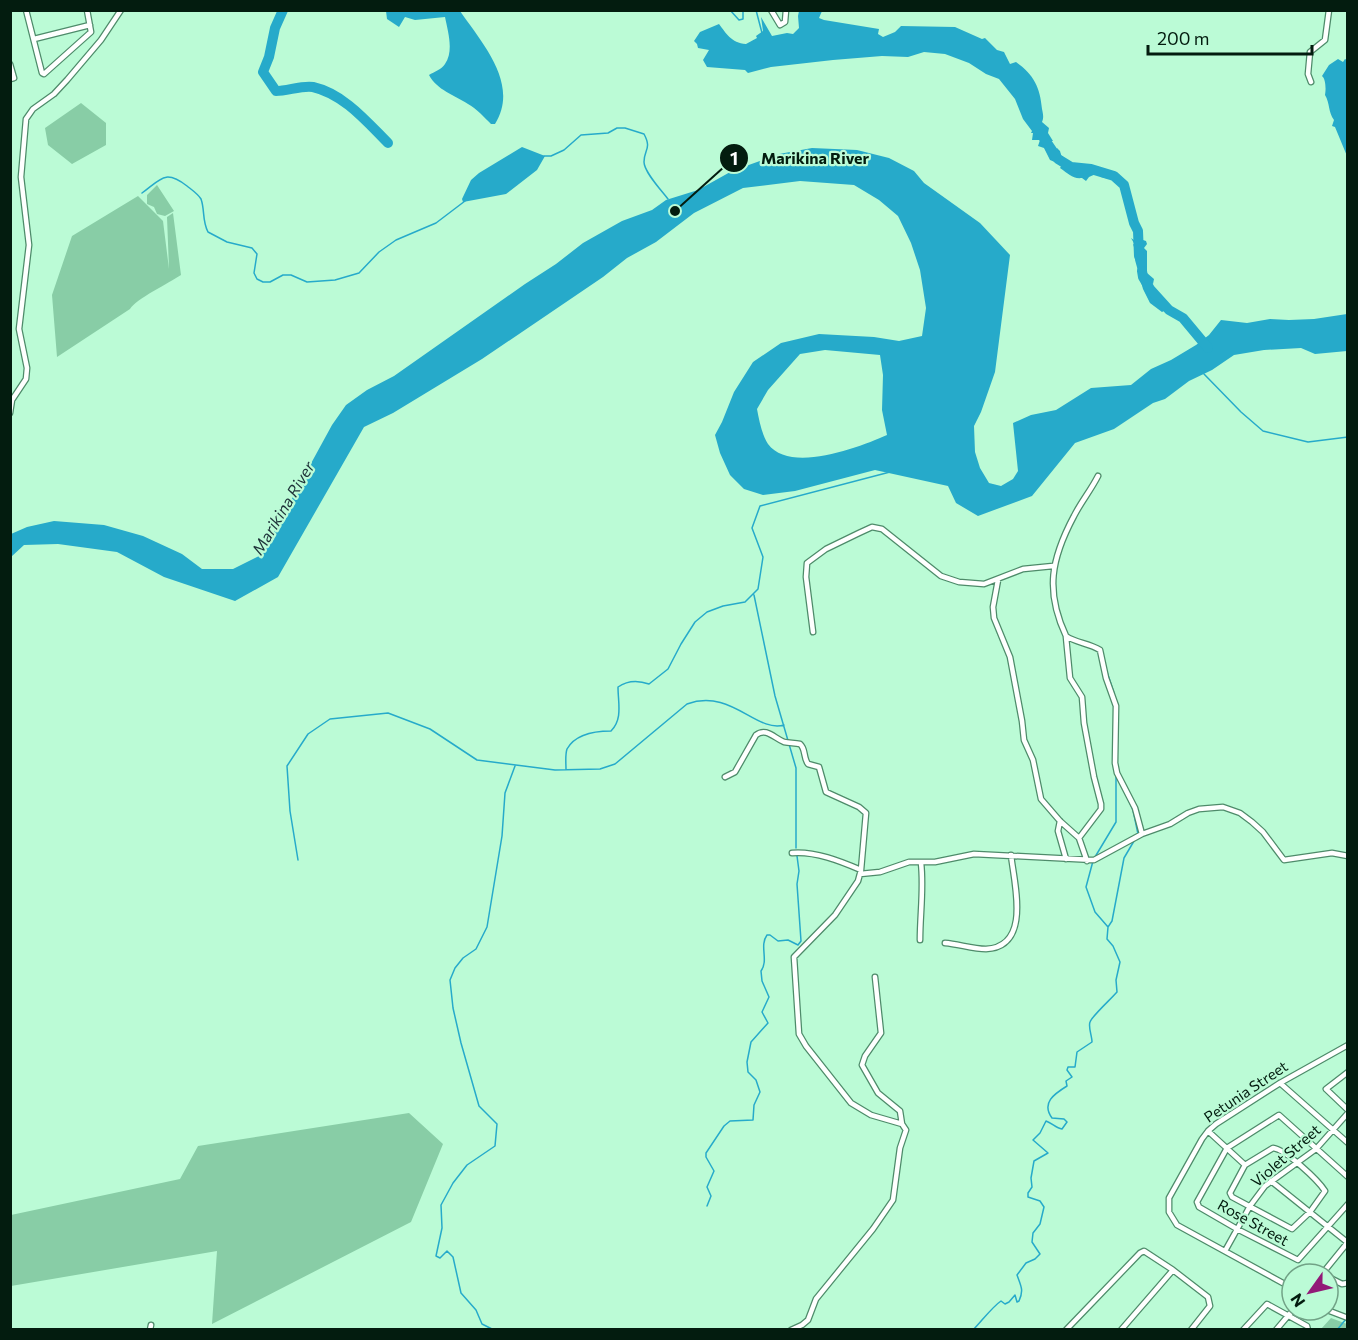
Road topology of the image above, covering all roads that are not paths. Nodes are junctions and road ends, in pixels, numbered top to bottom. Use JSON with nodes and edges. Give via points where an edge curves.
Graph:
{"nodes":[{"id":1,"x":26,"y":10,"type":"edge"},
{"id":2,"x":121,"y":10,"type":"edge"},
{"id":3,"x":771,"y":10,"type":"edge"},
{"id":4,"x":786,"y":10,"type":"edge"},
{"id":5,"x":1329,"y":10,"type":"edge"},
{"id":6,"x":88,"y":11,"type":"edge"},
{"id":7,"x":90,"y":25,"type":"junction"},
{"id":8,"x":34,"y":39,"type":"junction"},
{"id":9,"x":10,"y":64,"type":"edge"},
{"id":10,"x":10,"y":79,"type":"edge"},
{"id":11,"x":1311,"y":82,"type":"dead end"},
{"id":12,"x":10,"y":413,"type":"edge"},
{"id":13,"x":1098,"y":476,"type":"dead end"},
{"id":14,"x":1053,"y":566,"type":"junction"},
{"id":15,"x":998,"y":580,"type":"junction"},
{"id":16,"x":813,"y":632,"type":"dead end"},
{"id":17,"x":1066,"y":636,"type":"junction"},
{"id":18,"x":725,"y":777,"type":"dead end"},
{"id":19,"x":1060,"y":820,"type":"junction"},
{"id":20,"x":1142,"y":834,"type":"junction"},
{"id":21,"x":1079,"y":838,"type":"junction"},
{"id":22,"x":792,"y":853,"type":"dead end"},
{"id":23,"x":1011,"y":855,"type":"junction"},
{"id":24,"x":1347,"y":856,"type":"edge"},
{"id":25,"x":1066,"y":859,"type":"junction"},
{"id":26,"x":1087,"y":861,"type":"junction"},
{"id":27,"x":921,"y":863,"type":"junction"},
{"id":28,"x":861,"y":872,"type":"junction"},
{"id":29,"x":920,"y":940,"type":"dead end"},
{"id":30,"x":945,"y":943,"type":"dead end"},
{"id":31,"x":875,"y":977,"type":"dead end"},
{"id":32,"x":1347,"y":1045,"type":"edge"},
{"id":33,"x":1347,"y":1072,"type":"edge"},
{"id":34,"x":1280,"y":1083,"type":"junction"},
{"id":35,"x":1347,"y":1111,"type":"edge"},
{"id":36,"x":902,"y":1124,"type":"junction"},
{"id":37,"x":1333,"y":1130,"type":"junction"},
{"id":38,"x":1208,"y":1131,"type":"junction"},
{"id":39,"x":1347,"y":1143,"type":"edge"},
{"id":40,"x":1227,"y":1148,"type":"junction"},
{"id":41,"x":1316,"y":1149,"type":"junction"},
{"id":42,"x":1298,"y":1164,"type":"junction"},
{"id":43,"x":1245,"y":1165,"type":"junction"},
{"id":44,"x":1347,"y":1177,"type":"edge"},
{"id":45,"x":1270,"y":1181,"type":"junction"},
{"id":46,"x":1347,"y":1204,"type":"edge"},
{"id":47,"x":1250,"y":1206,"type":"junction"},
{"id":48,"x":1310,"y":1212,"type":"junction"},
{"id":49,"x":1329,"y":1226,"type":"junction"},
{"id":50,"x":1237,"y":1229,"type":"junction"},
{"id":51,"x":1347,"y":1242,"type":"edge"},
{"id":52,"x":1225,"y":1251,"type":"junction"},
{"id":53,"x":1331,"y":1262,"type":"edge"},
{"id":54,"x":1173,"y":1270,"type":"junction"},
{"id":55,"x":1280,"y":1281,"type":"edge"},
{"id":56,"x":1280,"y":1311,"type":"edge"},
{"id":57,"x":791,"y":1329,"type":"edge"},
{"id":58,"x":1066,"y":1329,"type":"edge"},
{"id":59,"x":1121,"y":1329,"type":"edge"},
{"id":60,"x":1191,"y":1329,"type":"edge"},
{"id":61,"x":1243,"y":1329,"type":"edge"}],
"edges":[{"from":1,"to":8,"type":"street"},
{"from":2,"to":12,"type":"street","via":[[67,80],[26,119],[21,177],[29,245],[19,329],[27,368]]},
{"from":3,"to":4,"type":"street","via":[[780,25],[785,23]]},
{"from":5,"to":11,"type":"street","via":[[1325,40],[1310,52]]},
{"from":6,"to":7,"type":"street"},
{"from":7,"to":8,"type":"street"},
{"from":7,"to":8,"type":"street","via":[[90,33],[44,74]]},
{"from":9,"to":10,"type":"street","via":[[14,78]]},
{"from":13,"to":14,"type":"street","via":[[1074,516]]},
{"from":14,"to":15,"type":"street","via":[[1023,569]]},
{"from":14,"to":17,"type":"street","via":[[1054,600]]},
{"from":15,"to":16,"type":"street","via":[[984,584],[944,577],[882,529],[872,527],[826,549],[807,563]]},
{"from":15,"to":19,"type":"street","via":[[994,618],[1012,662],[1024,740],[1033,760],[1041,799]]},
{"from":17,"to":20,"type":"street","via":[[1100,650],[1116,706],[1117,773],[1135,808]]},
{"from":17,"to":21,"type":"street","via":[[1070,678],[1082,697],[1101,804]]},
{"from":18,"to":28,"type":"street","via":[[735,772],[760,732],[800,744],[808,764],[819,767],[826,792],[866,813]]},
{"from":19,"to":21,"type":"street"},
{"from":19,"to":25,"type":"street","via":[[1058,831]]},
{"from":20,"to":24,"type":"street","via":[[1199,809],[1222,807],[1252,822],[1284,860],[1332,853]]},
{"from":20,"to":26,"type":"street"},
{"from":21,"to":26,"type":"street"},
{"from":22,"to":28,"type":"street","via":[[840,860]]},
{"from":23,"to":25,"type":"street"},
{"from":23,"to":27,"type":"street","via":[[974,854]]},
{"from":23,"to":30,"type":"street","via":[[1017,905],[1012,936],[990,948]]},
{"from":25,"to":26,"type":"street"},
{"from":27,"to":28,"type":"street"},
{"from":27,"to":29,"type":"street"},
{"from":28,"to":36,"type":"street","via":[[835,915],[794,957],[799,1034],[851,1103],[871,1115]]},
{"from":31,"to":36,"type":"street","via":[[881,1033],[862,1065],[878,1093],[900,1111]]},
{"from":32,"to":34,"type":"street","name":"Petunia Street"},
{"from":33,"to":35,"type":"street","via":[[1326,1089]]},
{"from":34,"to":37,"type":"street"},
{"from":34,"to":38,"type":"street","name":"Petunia Street"},
{"from":35,"to":37,"type":"street","name":"Violet Street"},
{"from":36,"to":57,"type":"street","via":[[906,1130],[893,1200],[816,1299],[808,1320]]},
{"from":37,"to":39,"type":"street"},
{"from":37,"to":41,"type":"street","name":"Violet Street"},
{"from":38,"to":40,"type":"street"},
{"from":38,"to":52,"type":"street","name":"Petunia Street","via":[[1169,1198],[1169,1212],[1177,1225]]},
{"from":40,"to":41,"type":"street","name":"Rose Street","via":[[1279,1115]]},
{"from":40,"to":43,"type":"street"},
{"from":40,"to":50,"type":"street","name":"Rose Street","via":[[1197,1204]]},
{"from":41,"to":42,"type":"street","name":"Violet Street"},
{"from":41,"to":44,"type":"street","name":"Rose Street"},
{"from":42,"to":43,"type":"street","via":[[1276,1148]]},
{"from":42,"to":45,"type":"street","name":"Violet Street"},
{"from":42,"to":48,"type":"street","via":[[1324,1191]]},
{"from":43,"to":47,"type":"street","via":[[1230,1194]]},
{"from":45,"to":47,"type":"street","name":"Violet Street"},
{"from":45,"to":48,"type":"street"},
{"from":46,"to":49,"type":"street","name":"Rose Street"},
{"from":47,"to":48,"type":"street","via":[[1292,1229]]},
{"from":47,"to":50,"type":"street","name":"Violet Street"},
{"from":48,"to":49,"type":"street"},
{"from":49,"to":50,"type":"street","name":"Rose Street","via":[[1298,1260]]},
{"from":49,"to":51,"type":"street"},
{"from":50,"to":52,"type":"street","name":"Violet Street"},
{"from":51,"to":53,"type":"street"},
{"from":52,"to":55,"type":"street","name":"Petunia Street"},
{"from":54,"to":58,"type":"street","via":[[1142,1252]]},
{"from":54,"to":59,"type":"street"},
{"from":54,"to":60,"type":"street","via":[[1205,1293],[1210,1302]]},
{"from":56,"to":61,"type":"street","via":[[1264,1305]]}]}
